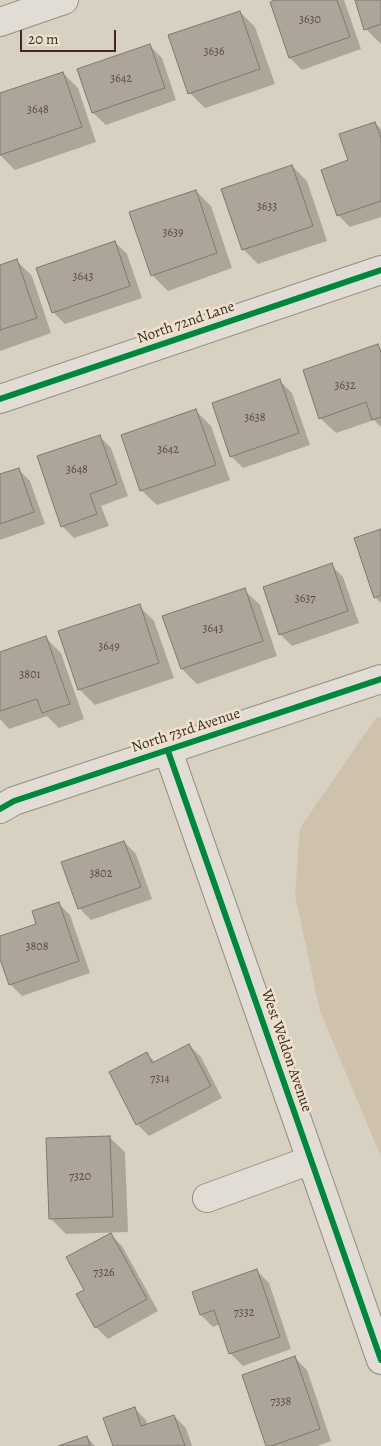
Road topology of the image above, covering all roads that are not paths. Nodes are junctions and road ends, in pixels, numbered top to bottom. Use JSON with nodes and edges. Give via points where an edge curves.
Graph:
{"nodes":[{"id":1,"x":64,"y":0,"type":"edge"},
{"id":2,"x":0,"y":22,"type":"edge"},
{"id":3,"x":381,"y":270,"type":"edge"},
{"id":4,"x":0,"y":399,"type":"edge"},
{"id":5,"x":381,"y":680,"type":"edge"},
{"id":6,"x":168,"y":751,"type":"junction"},
{"id":7,"x":0,"y":809,"type":"edge"},
{"id":8,"x":311,"y":1160,"type":"junction"},
{"id":9,"x":207,"y":1198,"type":"dead end"},
{"id":10,"x":381,"y":1360,"type":"edge"}],
"edges":[{"from":1,"to":2,"type":"street"},
{"from":3,"to":4,"type":"street","name":"North 72nd Lane"},
{"from":5,"to":6,"type":"street","name":"North 73rd Avenue"},
{"from":6,"to":7,"type":"street","name":"North 73rd Avenue","via":[[14,801]]},
{"from":6,"to":8,"type":"street","name":"West Weldon Avenue"},
{"from":8,"to":9,"type":"street"},
{"from":8,"to":10,"type":"street","name":"West Weldon Avenue"}]}
